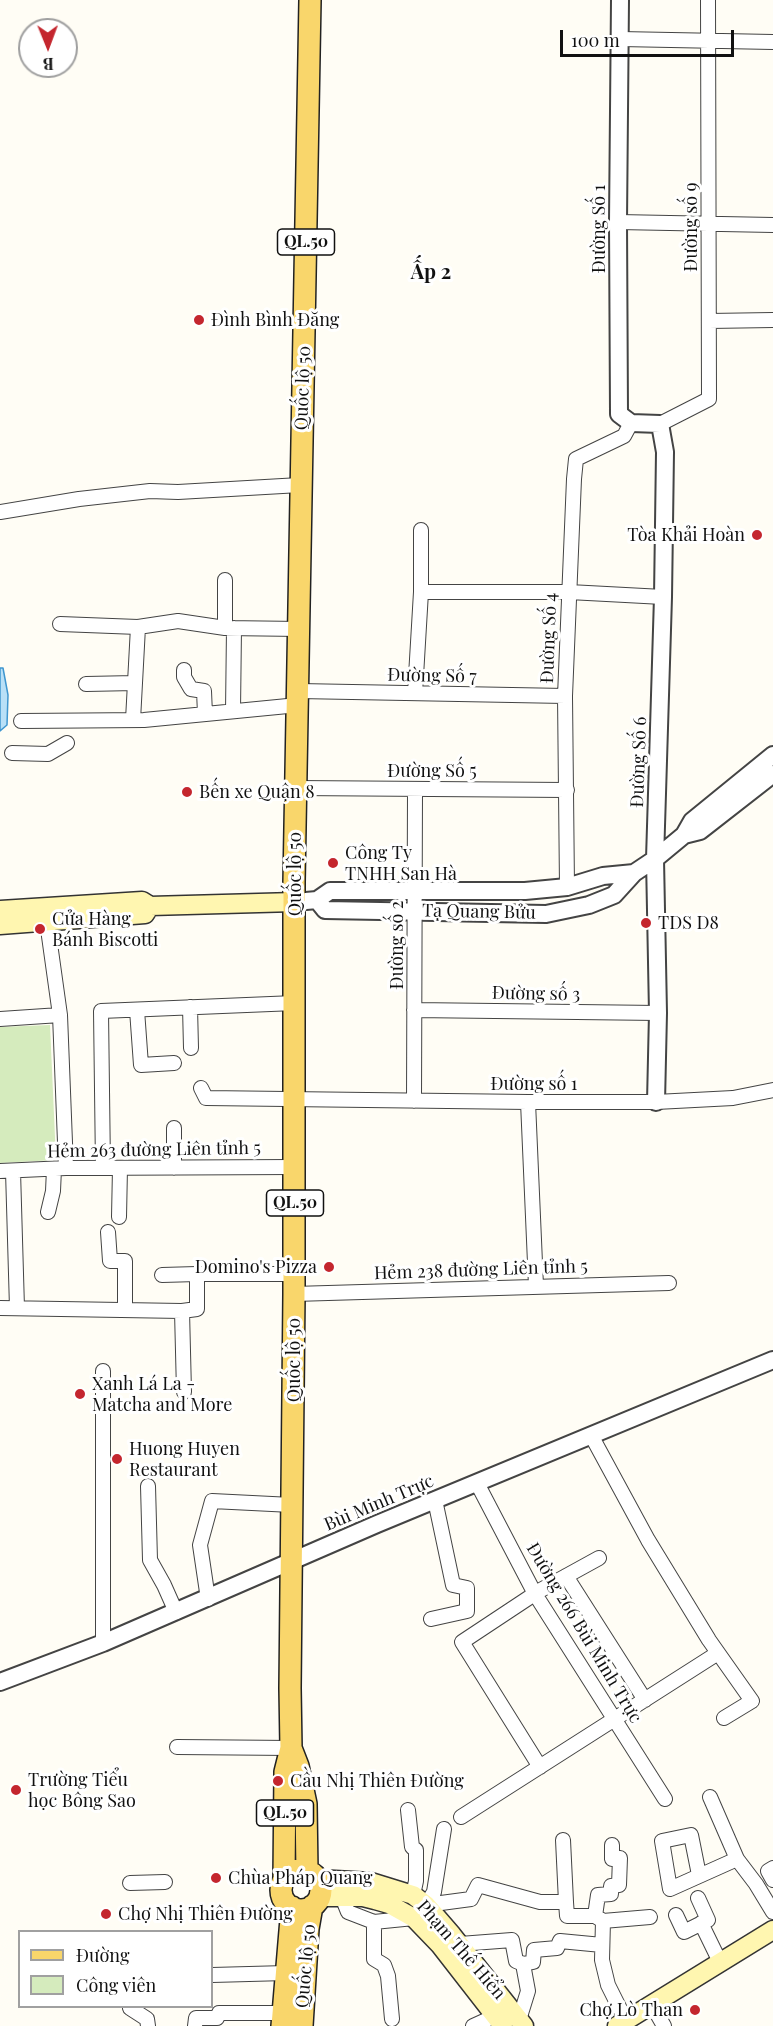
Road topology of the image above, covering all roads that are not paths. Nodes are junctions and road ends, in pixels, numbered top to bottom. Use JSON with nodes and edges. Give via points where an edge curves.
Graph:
{"nodes":[{"id":1,"x":310,"y":0,"type":"edge"},
{"id":2,"x":620,"y":0,"type":"edge"},
{"id":3,"x":708,"y":0,"type":"edge"},
{"id":4,"x":620,"y":39,"type":"junction"},
{"id":5,"x":707,"y":40,"type":"junction"},
{"id":6,"x":773,"y":42,"type":"edge"},
{"id":7,"x":618,"y":222,"type":"junction"},
{"id":8,"x":709,"y":224,"type":"junction"},
{"id":9,"x":773,"y":225,"type":"edge"},
{"id":10,"x":773,"y":320,"type":"edge"},
{"id":11,"x":709,"y":321,"type":"junction"},
{"id":12,"x":631,"y":423,"type":"junction"},
{"id":13,"x":660,"y":424,"type":"junction"},
{"id":14,"x":300,"y":485,"type":"junction"},
{"id":15,"x":0,"y":512,"type":"edge"},
{"id":16,"x":421,"y":530,"type":"dead end"},
{"id":17,"x":225,"y":580,"type":"dead end"},
{"id":18,"x":421,"y":592,"type":"junction"},
{"id":19,"x":569,"y":592,"type":"junction"},
{"id":20,"x":663,"y":597,"type":"junction"},
{"id":21,"x":60,"y":624,"type":"dead end"},
{"id":22,"x":138,"y":627,"type":"junction"},
{"id":23,"x":230,"y":628,"type":"junction"},
{"id":24,"x":300,"y":628,"type":"junction"},
{"id":25,"x":184,"y":669,"type":"dead end"},
{"id":26,"x":135,"y":683,"type":"junction"},
{"id":27,"x":86,"y":684,"type":"dead end"},
{"id":28,"x":415,"y":693,"type":"junction"},
{"id":29,"x":565,"y":696,"type":"junction"},
{"id":30,"x":299,"y":698,"type":"junction"},
{"id":31,"x":233,"y":711,"type":"junction"},
{"id":32,"x":205,"y":714,"type":"junction"},
{"id":33,"x":133,"y":720,"type":"junction"},
{"id":34,"x":21,"y":721,"type":"dead end"},
{"id":35,"x":67,"y":743,"type":"dead end"},
{"id":36,"x":12,"y":753,"type":"dead end"},
{"id":37,"x":773,"y":755,"type":"edge"},
{"id":38,"x":773,"y":774,"type":"edge"},
{"id":39,"x":296,"y":788,"type":"junction"},
{"id":40,"x":415,"y":789,"type":"junction"},
{"id":41,"x":567,"y":790,"type":"junction"},
{"id":42,"x":684,"y":835,"type":"junction"},
{"id":43,"x":656,"y":859,"type":"junction"},
{"id":44,"x":634,"y":873,"type":"junction"},
{"id":45,"x":567,"y":887,"type":"junction"},
{"id":46,"x":415,"y":892,"type":"junction"},
{"id":47,"x":317,"y":900,"type":"junction"},
{"id":48,"x":295,"y":902,"type":"junction"},
{"id":49,"x":150,"y":906,"type":"junction"},
{"id":50,"x":0,"y":910,"type":"edge"},
{"id":51,"x":415,"y":911,"type":"junction"},
{"id":52,"x":47,"y":922,"type":"junction"},
{"id":53,"x":0,"y":925,"type":"edge"},
{"id":54,"x":295,"y":1003,"type":"junction"},
{"id":55,"x":190,"y":1007,"type":"junction"},
{"id":56,"x":137,"y":1010,"type":"junction"},
{"id":57,"x":414,"y":1010,"type":"junction"},
{"id":58,"x":658,"y":1013,"type":"junction"},
{"id":59,"x":60,"y":1015,"type":"junction"},
{"id":60,"x":0,"y":1019,"type":"edge"},
{"id":61,"x":191,"y":1048,"type":"dead end"},
{"id":62,"x":174,"y":1063,"type":"dead end"},
{"id":63,"x":201,"y":1088,"type":"dead end"},
{"id":64,"x":773,"y":1090,"type":"edge"},
{"id":65,"x":295,"y":1099,"type":"junction"},
{"id":66,"x":414,"y":1101,"type":"junction"},
{"id":67,"x":528,"y":1102,"type":"junction"},
{"id":68,"x":656,"y":1102,"type":"junction"},
{"id":69,"x":174,"y":1128,"type":"dead end"},
{"id":70,"x":295,"y":1167,"type":"junction"},
{"id":71,"x":103,"y":1168,"type":"junction"},
{"id":72,"x":120,"y":1168,"type":"junction"},
{"id":73,"x":174,"y":1168,"type":"junction"},
{"id":74,"x":60,"y":1169,"type":"junction"},
{"id":75,"x":7,"y":1171,"type":"edge"},
{"id":76,"x":48,"y":1212,"type":"dead end"},
{"id":77,"x":119,"y":1217,"type":"dead end"},
{"id":78,"x":108,"y":1232,"type":"dead end"},
{"id":79,"x":162,"y":1275,"type":"dead end"},
{"id":80,"x":197,"y":1275,"type":"junction"},
{"id":81,"x":669,"y":1283,"type":"dead end"},
{"id":82,"x":294,"y":1284,"type":"junction"},
{"id":83,"x":536,"y":1286,"type":"junction"},
{"id":84,"x":0,"y":1308,"type":"edge"},
{"id":85,"x":17,"y":1308,"type":"junction"},
{"id":86,"x":125,"y":1310,"type":"junction"},
{"id":87,"x":182,"y":1311,"type":"junction"},
{"id":88,"x":773,"y":1360,"type":"edge"},
{"id":89,"x":103,"y":1371,"type":"dead end"},
{"id":90,"x":184,"y":1392,"type":"dead end"},
{"id":91,"x":591,"y":1435,"type":"junction"},
{"id":92,"x":477,"y":1483,"type":"junction"},
{"id":93,"x":148,"y":1486,"type":"dead end"},
{"id":94,"x":435,"y":1500,"type":"junction"},
{"id":95,"x":292,"y":1505,"type":"junction"},
{"id":96,"x":599,"y":1558,"type":"dead end"},
{"id":97,"x":291,"y":1562,"type":"junction"},
{"id":98,"x":566,"y":1576,"type":"junction"},
{"id":99,"x":535,"y":1594,"type":"junction"},
{"id":100,"x":208,"y":1599,"type":"junction"},
{"id":101,"x":176,"y":1612,"type":"junction"},
{"id":102,"x":431,"y":1619,"type":"dead end"},
{"id":103,"x":103,"y":1643,"type":"junction"},
{"id":104,"x":718,"y":1653,"type":"junction"},
{"id":105,"x":0,"y":1682,"type":"edge"},
{"id":106,"x":645,"y":1700,"type":"junction"},
{"id":107,"x":724,"y":1718,"type":"dead end"},
{"id":108,"x":614,"y":1719,"type":"junction"},
{"id":109,"x":177,"y":1747,"type":"dead end"},
{"id":110,"x":291,"y":1748,"type":"junction"},
{"id":111,"x":540,"y":1767,"type":"junction"},
{"id":112,"x":710,"y":1797,"type":"dead end"},
{"id":113,"x":665,"y":1799,"type":"dead end"},
{"id":114,"x":408,"y":1810,"type":"dead end"},
{"id":115,"x":461,"y":1816,"type":"dead end"},
{"id":116,"x":444,"y":1829,"type":"dead end"},
{"id":117,"x":563,"y":1840,"type":"dead end"},
{"id":118,"x":612,"y":1845,"type":"dead end"},
{"id":119,"x":737,"y":1859,"type":"junction"},
{"id":120,"x":773,"y":1868,"type":"edge"},
{"id":121,"x":699,"y":1875,"type":"junction"},
{"id":122,"x":284,"y":1879,"type":"junction"},
{"id":123,"x":773,"y":1880,"type":"edge"},
{"id":124,"x":165,"y":1882,"type":"dead end"},
{"id":125,"x":130,"y":1883,"type":"dead end"},
{"id":126,"x":307,"y":1895,"type":"junction"},
{"id":127,"x":342,"y":1897,"type":"junction"},
{"id":128,"x":698,"y":1898,"type":"dead end"},
{"id":129,"x":566,"y":1902,"type":"junction"},
{"id":130,"x":418,"y":1906,"type":"junction"},
{"id":131,"x":773,"y":1912,"type":"edge"},
{"id":132,"x":676,"y":1915,"type":"dead end"},
{"id":133,"x":650,"y":1917,"type":"dead end"},
{"id":134,"x":599,"y":1918,"type":"junction"},
{"id":135,"x":374,"y":1922,"type":"junction"},
{"id":136,"x":701,"y":1923,"type":"junction"},
{"id":137,"x":773,"y":1930,"type":"edge"},
{"id":138,"x":451,"y":1941,"type":"junction"},
{"id":139,"x":602,"y":1944,"type":"junction"},
{"id":140,"x":720,"y":1962,"type":"junction"},
{"id":141,"x":523,"y":1964,"type":"junction"},
{"id":142,"x":286,"y":1973,"type":"junction"},
{"id":143,"x":213,"y":1975,"type":"edge"},
{"id":144,"x":652,"y":2004,"type":"junction"},
{"id":145,"x":130,"y":2008,"type":"edge"},
{"id":146,"x":392,"y":2019,"type":"dead end"},
{"id":147,"x":283,"y":2020,"type":"edge"},
{"id":148,"x":510,"y":2022,"type":"edge"},
{"id":149,"x":620,"y":2024,"type":"edge"},
{"id":150,"x":148,"y":2026,"type":"edge"},
{"id":151,"x":195,"y":2026,"type":"edge"},
{"id":152,"x":302,"y":2026,"type":"edge"},
{"id":153,"x":473,"y":2026,"type":"edge"},
{"id":154,"x":664,"y":2026,"type":"edge"}],
"edges":[{"from":1,"to":14,"type":"main road","name":"Quốc lộ 50","number":"QL.50"},
{"from":2,"to":4,"type":"street","name":"Đường Số 1"},
{"from":3,"to":5,"type":"street","name":"Đường số 9"},
{"from":4,"to":5,"type":"street"},
{"from":4,"to":7,"type":"street","name":"Đường Số 1"},
{"from":5,"to":6,"type":"street"},
{"from":5,"to":8,"type":"street","name":"Đường số 9"},
{"from":7,"to":8,"type":"street"},
{"from":7,"to":12,"type":"street","name":"Đường Số 1","via":[[619,414]]},
{"from":8,"to":9,"type":"street"},
{"from":8,"to":11,"type":"street","name":"Đường số 9"},
{"from":10,"to":11,"type":"street"},
{"from":11,"to":13,"type":"street","name":"Đường số 9","via":[[709,399]]},
{"from":12,"to":13,"type":"street"},
{"from":12,"to":19,"type":"street","name":"Đường Số 4","via":[[624,436],[576,459]]},
{"from":13,"to":20,"type":"street","name":"Đường Số 6","via":[[665,452]]},
{"from":14,"to":15,"type":"street","via":[[150,490]]},
{"from":14,"to":24,"type":"main road","name":"Quốc lộ 50","number":"QL.50"},
{"from":16,"to":18,"type":"street"},
{"from":17,"to":23,"type":"street"},
{"from":18,"to":19,"type":"street"},
{"from":18,"to":28,"type":"street"},
{"from":19,"to":20,"type":"street"},
{"from":19,"to":29,"type":"street","name":"Đường Số 4"},
{"from":20,"to":43,"type":"street","name":"Đường Số 6"},
{"from":21,"to":22,"type":"street"},
{"from":22,"to":23,"type":"street","via":[[178,621]]},
{"from":22,"to":26,"type":"street"},
{"from":23,"to":24,"type":"street"},
{"from":23,"to":31,"type":"street"},
{"from":24,"to":30,"type":"main road","name":"Quốc lộ 50","number":"QL.50"},
{"from":25,"to":32,"type":"street","via":[[191,689],[204,691]]},
{"from":26,"to":27,"type":"street"},
{"from":26,"to":33,"type":"street"},
{"from":28,"to":29,"type":"street","name":"Đường Số 7"},
{"from":28,"to":30,"type":"street","name":"Đường Số 7"},
{"from":29,"to":41,"type":"street","name":"Đường Số 4"},
{"from":30,"to":31,"type":"street","name":"Đường Số 7"},
{"from":30,"to":39,"type":"main road","name":"Quốc lộ 50","number":"QL.50"},
{"from":31,"to":32,"type":"street","name":"Đường Số 7"},
{"from":32,"to":33,"type":"street","name":"Đường Số 7"},
{"from":33,"to":34,"type":"street","name":"Đường Số 7"},
{"from":35,"to":36,"type":"street","via":[[48,754]]},
{"from":37,"to":42,"type":"street","name":"Tạ Quang Bửu","via":[[692,821]]},
{"from":38,"to":42,"type":"street","name":"Tạ Quang Bửu","via":[[700,831]]},
{"from":39,"to":40,"type":"street","name":"Đường Số 5"},
{"from":39,"to":48,"type":"main road","name":"Quốc lộ 50","number":"QL.50"},
{"from":40,"to":41,"type":"street","name":"Đường Số 5"},
{"from":40,"to":46,"type":"street","name":"Đường số 2"},
{"from":41,"to":45,"type":"street","name":"Đường Số 4"},
{"from":42,"to":43,"type":"street","name":"Tạ Quang Bửu"},
{"from":43,"to":44,"type":"street","name":"Tạ Quang Bửu"},
{"from":43,"to":58,"type":"street","name":"Đường Số 6"},
{"from":44,"to":45,"type":"street","name":"Tạ Quang Bửu","via":[[603,876]]},
{"from":44,"to":51,"type":"street","name":"Tạ Quang Bửu","via":[[614,895],[546,914]]},
{"from":45,"to":46,"type":"street","name":"Tạ Quang Bửu"},
{"from":46,"to":47,"type":"street","name":"Tạ Quang Bửu","via":[[330,891]]},
{"from":46,"to":51,"type":"street","name":"Đường số 2"},
{"from":47,"to":48,"type":"street","name":"Tạ Quang Bửu"},
{"from":47,"to":51,"type":"street","name":"Tạ Quang Bửu","via":[[325,910]]},
{"from":48,"to":49,"type":"main road","name":"Tạ Quang Bửu"},
{"from":48,"to":54,"type":"main road","name":"Quốc lộ 50","number":"QL.50"},
{"from":49,"to":50,"type":"main road","name":"Tạ Quang Bửu","via":[[142,901]]},
{"from":49,"to":52,"type":"main road","name":"Tạ Quang Bửu","via":[[145,914]]},
{"from":51,"to":57,"type":"street","name":"Đường số 2"},
{"from":52,"to":53,"type":"main road","name":"Tạ Quang Bửu"},
{"from":52,"to":59,"type":"street"},
{"from":54,"to":55,"type":"street"},
{"from":54,"to":65,"type":"main road","name":"Quốc lộ 50","number":"QL.50"},
{"from":55,"to":56,"type":"street"},
{"from":55,"to":61,"type":"street"},
{"from":56,"to":62,"type":"street","via":[[141,1065]]},
{"from":56,"to":71,"type":"street","via":[[101,1011]]},
{"from":57,"to":58,"type":"street","name":"Đường số 3"},
{"from":57,"to":66,"type":"street","name":"Đường số 2"},
{"from":58,"to":68,"type":"street","name":"Đường Số 6"},
{"from":59,"to":60,"type":"street"},
{"from":59,"to":74,"type":"street"},
{"from":63,"to":65,"type":"street","name":"Đường số 1","via":[[206,1098]]},
{"from":64,"to":68,"type":"street","name":"Đường số 1","via":[[733,1098]]},
{"from":65,"to":66,"type":"street","name":"Đường số 1"},
{"from":65,"to":70,"type":"main road","name":"Quốc lộ 50","number":"QL.50"},
{"from":66,"to":67,"type":"street","name":"Đường số 1"},
{"from":67,"to":68,"type":"street","name":"Đường số 1"},
{"from":67,"to":83,"type":"street"},
{"from":69,"to":73,"type":"street"},
{"from":70,"to":73,"type":"street","name":"Hẻm 263 đường Liên tỉnh 5"},
{"from":70,"to":82,"type":"main road","name":"Quốc lộ 50","number":"QL.50"},
{"from":71,"to":72,"type":"street","name":"Hẻm 263 đường Liên tỉnh 5"},
{"from":71,"to":74,"type":"street","name":"Hẻm 263 đường Liên tỉnh 5"},
{"from":72,"to":73,"type":"street","name":"Hẻm 263 đường Liên tỉnh 5"},
{"from":72,"to":77,"type":"street"},
{"from":74,"to":75,"type":"street","name":"Hẻm 263 đường Liên tỉnh 5"},
{"from":74,"to":76,"type":"street"},
{"from":75,"to":85,"type":"street"},
{"from":78,"to":86,"type":"street","via":[[110,1261],[125,1261]]},
{"from":79,"to":80,"type":"street","name":"Hẻm 238 đường Liên tỉnh 5"},
{"from":80,"to":82,"type":"street","name":"Hẻm 238 đường Liên tỉnh 5"},
{"from":80,"to":87,"type":"street","via":[[197,1309]]},
{"from":81,"to":83,"type":"street","name":"Hẻm 238 đường Liên tỉnh 5"},
{"from":82,"to":83,"type":"street","name":"Hẻm 238 đường Liên tỉnh 5"},
{"from":82,"to":95,"type":"main road","name":"Quốc lộ 50","number":"QL.50"},
{"from":84,"to":85,"type":"street"},
{"from":85,"to":86,"type":"street"},
{"from":86,"to":87,"type":"street"},
{"from":87,"to":90,"type":"street"},
{"from":88,"to":91,"type":"street","name":"Bùi Minh Trực"},
{"from":89,"to":103,"type":"street"},
{"from":91,"to":92,"type":"street","name":"Bùi Minh Trực"},
{"from":91,"to":104,"type":"street","via":[[648,1540]]},
{"from":92,"to":94,"type":"street","name":"Bùi Minh Trực"},
{"from":92,"to":99,"type":"street","name":"Đường 266 Bùi Minh Trực"},
{"from":93,"to":101,"type":"street","via":[[150,1560]]},
{"from":94,"to":97,"type":"street","name":"Bùi Minh Trực"},
{"from":94,"to":102,"type":"street","via":[[453,1585],[467,1588],[467,1611]]},
{"from":95,"to":97,"type":"main road","name":"Quốc lộ 50","number":"QL.50"},
{"from":95,"to":100,"type":"street","via":[[212,1501],[200,1545]]},
{"from":96,"to":98,"type":"street"},
{"from":97,"to":100,"type":"street","name":"Bùi Minh Trực"},
{"from":97,"to":110,"type":"main road","name":"Quốc lộ 50","number":"QL.50"},
{"from":98,"to":99,"type":"street"},
{"from":98,"to":106,"type":"street","name":"Đường 266 Bùi Minh Trực"},
{"from":99,"to":108,"type":"street","name":"Đường 266 Bùi Minh Trực"},
{"from":99,"to":111,"type":"street","via":[[462,1642]]},
{"from":100,"to":101,"type":"street","name":"Bùi Minh Trực"},
{"from":101,"to":103,"type":"street","name":"Bùi Minh Trực"},
{"from":103,"to":105,"type":"street","name":"Bùi Minh Trực"},
{"from":104,"to":106,"type":"street"},
{"from":104,"to":107,"type":"street","via":[[752,1701]]},
{"from":106,"to":108,"type":"street"},
{"from":108,"to":111,"type":"street"},
{"from":108,"to":113,"type":"street","name":"Đường 266 Bùi Minh Trực"},
{"from":109,"to":110,"type":"street"},
{"from":110,"to":122,"type":"main road","name":"Quốc lộ 50","number":"QL.50","via":[[285,1772]]},
{"from":110,"to":126,"type":"main road","name":"Quốc lộ 50","number":"QL.50","via":[[306,1804]]},
{"from":111,"to":115,"type":"street"},
{"from":112,"to":119,"type":"street"},
{"from":114,"to":130,"type":"street","via":[[412,1847],[416,1850]]},
{"from":116,"to":130,"type":"street","via":[[434,1892]]},
{"from":117,"to":129,"type":"street"},
{"from":118,"to":134,"type":"street","via":[[612,1859],[620,1858],[619,1885],[611,1886],[611,1894],[598,1895]]},
{"from":119,"to":121,"type":"street"},
{"from":119,"to":131,"type":"street"},
{"from":120,"to":123,"type":"street","via":[[768,1871]]},
{"from":121,"to":121,"type":"street","via":[[670,1889],[662,1841],[691,1835]]},
{"from":122,"to":126,"type":"main road","via":[[294,1871]]},
{"from":122,"to":126,"type":"main road","name":"Quốc lộ 50","number":"QL.50","via":[[282,1895]]},
{"from":124,"to":125,"type":"street"},
{"from":126,"to":127,"type":"main road","name":"Phạm Thế Hiển"},
{"from":126,"to":130,"type":"main road","name":"Phạm Thế Hiển","via":[[371,1882]]},
{"from":126,"to":142,"type":"main road","name":"Quốc lộ 50","number":"QL.50"},
{"from":126,"to":152,"type":"main road","name":"Quốc lộ 50","number":"QL.50"},
{"from":127,"to":130,"type":"main road","name":"Phạm Thế Hiển"},
{"from":127,"to":135,"type":"street","via":[[348,1912]]},
{"from":128,"to":136,"type":"street","via":[[708,1920]]},
{"from":129,"to":130,"type":"street","via":[[540,1902],[478,1885],[471,1899]]},
{"from":129,"to":134,"type":"street","via":[[567,1916]]},
{"from":130,"to":135,"type":"street"},
{"from":130,"to":138,"type":"main road","name":"Phạm Thế Hiển"},
{"from":132,"to":136,"type":"street","via":[[684,1932]]},
{"from":133,"to":134,"type":"street"},
{"from":134,"to":139,"type":"street"},
{"from":135,"to":146,"type":"street","via":[[374,1959],[384,1965],[388,1976]]},
{"from":136,"to":140,"type":"street"},
{"from":137,"to":140,"type":"main road"},
{"from":138,"to":141,"type":"street","via":[[512,1940],[516,1961]]},
{"from":138,"to":148,"type":"main road","name":"Phạm Thế Hiển"},
{"from":138,"to":148,"type":"main road","name":"Phạm Thế Hiển"},
{"from":139,"to":141,"type":"street","via":[[560,1941],[557,1948],[534,1950],[533,1962]]},
{"from":139,"to":149,"type":"street","via":[[602,1960]]},
{"from":140,"to":144,"type":"main road"},
{"from":141,"to":148,"type":"street","via":[[528,1991]]},
{"from":142,"to":143,"type":"street"},
{"from":142,"to":147,"type":"main road","name":"Quốc lộ 50","number":"QL.50"},
{"from":144,"to":149,"type":"main road"},
{"from":144,"to":154,"type":"street"},
{"from":145,"to":150,"type":"street","via":[[147,2019]]},
{"from":147,"to":151,"type":"street","via":[[219,2013],[217,2018],[196,2018]]},
{"from":148,"to":153,"type":"street"}]}
